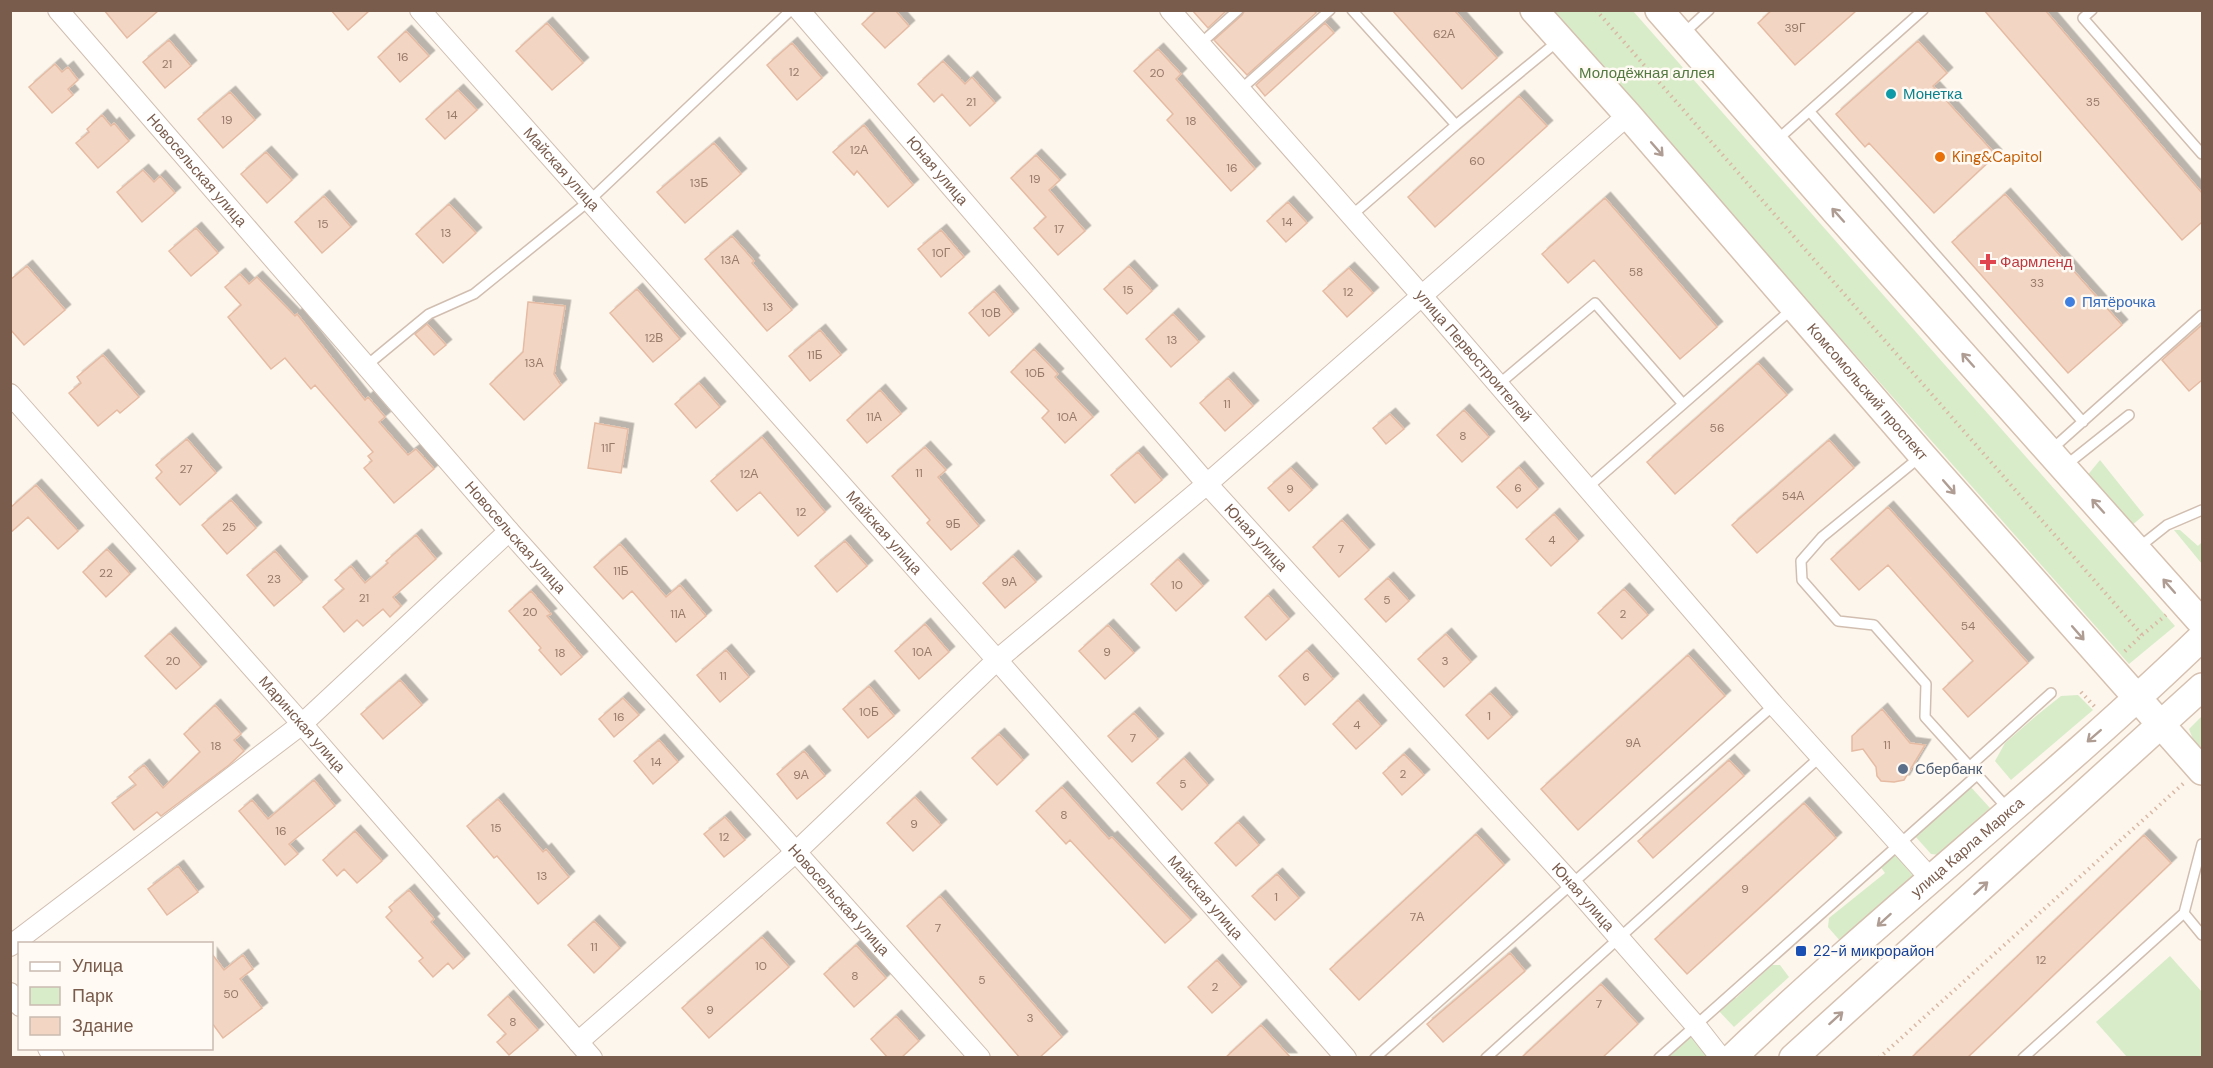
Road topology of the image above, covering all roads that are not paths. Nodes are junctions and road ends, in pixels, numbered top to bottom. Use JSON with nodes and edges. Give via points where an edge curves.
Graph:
{"nodes":[{"id":1,"x":58,"y":10,"type":"edge"},
{"id":2,"x":420,"y":10,"type":"edge"},
{"id":3,"x":791,"y":10,"type":"edge"},
{"id":4,"x":799,"y":10,"type":"edge"},
{"id":5,"x":1170,"y":10,"type":"edge"},
{"id":6,"x":1238,"y":10,"type":"edge"},
{"id":7,"x":1330,"y":10,"type":"edge"},
{"id":8,"x":1352,"y":10,"type":"edge"},
{"id":9,"x":1534,"y":10,"type":"edge"},
{"id":10,"x":1659,"y":10,"type":"edge"},
{"id":11,"x":1709,"y":10,"type":"edge"},
{"id":12,"x":1923,"y":10,"type":"edge"},
{"id":13,"x":2092,"y":10,"type":"edge"},
{"id":14,"x":1681,"y":35,"type":"junction"},
{"id":15,"x":1560,"y":39,"type":"junction"},
{"id":16,"x":1200,"y":44,"type":"junction"},
{"id":17,"x":1240,"y":90,"type":"junction"},
{"id":18,"x":1810,"y":112,"type":"junction"},
{"id":19,"x":1628,"y":115,"type":"junction"},
{"id":20,"x":1456,"y":125,"type":"junction"},
{"id":21,"x":1774,"y":142,"type":"junction"},
{"id":22,"x":2202,"y":154,"type":"edge"},
{"id":23,"x":589,"y":201,"type":"junction"},
{"id":24,"x":1351,"y":216,"type":"junction"},
{"id":25,"x":1422,"y":296,"type":"junction"},
{"id":26,"x":1794,"y":308,"type":"junction"},
{"id":27,"x":2202,"y":315,"type":"edge"},
{"id":28,"x":366,"y":366,"type":"junction"},
{"id":29,"x":1499,"y":384,"type":"junction"},
{"id":30,"x":10,"y":394,"type":"edge"},
{"id":31,"x":1683,"y":404,"type":"junction"},
{"id":32,"x":2129,"y":415,"type":"dead end"},
{"id":33,"x":2083,"y":422,"type":"junction"},
{"id":34,"x":1922,"y":456,"type":"junction"},
{"id":35,"x":2056,"y":459,"type":"junction"},
{"id":36,"x":1207,"y":484,"type":"junction"},
{"id":37,"x":1587,"y":488,"type":"junction"},
{"id":38,"x":2202,"y":510,"type":"edge"},
{"id":39,"x":509,"y":531,"type":"junction"},
{"id":40,"x":2137,"y":549,"type":"junction"},
{"id":41,"x":2202,"y":623,"type":"edge"},
{"id":42,"x":2202,"y":637,"type":"edge"},
{"id":43,"x":997,"y":660,"type":"junction"},
{"id":44,"x":2202,"y":687,"type":"edge"},
{"id":45,"x":2051,"y":693,"type":"dead end"},
{"id":46,"x":2138,"y":698,"type":"junction"},
{"id":47,"x":1774,"y":705,"type":"junction"},
{"id":48,"x":302,"y":724,"type":"junction"},
{"id":49,"x":2163,"y":724,"type":"junction"},
{"id":50,"x":1820,"y":757,"type":"junction"},
{"id":51,"x":1969,"y":767,"type":"junction"},
{"id":52,"x":2202,"y":770,"type":"edge"},
{"id":53,"x":1977,"y":775,"type":"junction"},
{"id":54,"x":2009,"y":810,"type":"junction"},
{"id":55,"x":1899,"y":844,"type":"junction"},
{"id":56,"x":2202,"y":844,"type":"edge"},
{"id":57,"x":797,"y":851,"type":"junction"},
{"id":58,"x":1930,"y":878,"type":"junction"},
{"id":59,"x":1572,"y":884,"type":"junction"},
{"id":60,"x":2184,"y":913,"type":"junction"},
{"id":61,"x":2202,"y":935,"type":"edge"},
{"id":62,"x":1618,"y":938,"type":"junction"},
{"id":63,"x":10,"y":946,"type":"edge"},
{"id":64,"x":1696,"y":1026,"type":"junction"},
{"id":65,"x":578,"y":1042,"type":"junction"},
{"id":66,"x":1803,"y":1052,"type":"edge"},
{"id":67,"x":2030,"y":1054,"type":"edge"},
{"id":68,"x":592,"y":1058,"type":"edge"},
{"id":69,"x":980,"y":1058,"type":"edge"},
{"id":70,"x":1347,"y":1058,"type":"edge"},
{"id":71,"x":1375,"y":1058,"type":"edge"},
{"id":72,"x":1486,"y":1058,"type":"edge"},
{"id":73,"x":1659,"y":1058,"type":"edge"},
{"id":74,"x":1721,"y":1058,"type":"edge"},
{"id":75,"x":1732,"y":1058,"type":"edge"},
{"id":76,"x":2023,"y":1058,"type":"edge"}],
"edges":[{"from":1,"to":28,"type":"street","name":"Новосельская улица"},
{"from":2,"to":23,"type":"street","name":"Майская улица"},
{"from":3,"to":23,"type":"lane"},
{"from":4,"to":36,"type":"street","name":"Юная улица"},
{"from":5,"to":16,"type":"street","name":"улица Первостроителей"},
{"from":6,"to":16,"type":"lane"},
{"from":7,"to":17,"type":"lane"},
{"from":8,"to":20,"type":"lane"},
{"from":9,"to":15,"type":"main road","name":"Комсомольский проспект"},
{"from":10,"to":14,"type":"main road"},
{"from":11,"to":14,"type":"lane"},
{"from":12,"to":18,"type":"lane"},
{"from":13,"to":22,"type":"lane","via":[[2083,18]]},
{"from":14,"to":21,"type":"main road"},
{"from":15,"to":19,"type":"main road","name":"Комсомольский проспект"},
{"from":15,"to":20,"type":"lane"},
{"from":16,"to":17,"type":"street","name":"улица Первостроителей"},
{"from":17,"to":24,"type":"street","name":"улица Первостроителей"},
{"from":18,"to":21,"type":"lane"},
{"from":18,"to":33,"type":"lane"},
{"from":19,"to":25,"type":"street"},
{"from":19,"to":26,"type":"main road","name":"Комсомольский проспект","one_way":true},
{"from":20,"to":24,"type":"lane"},
{"from":35,"to":21,"type":"main road","one_way":true},
{"from":23,"to":28,"type":"lane","via":[[474,294],[429,314]]},
{"from":23,"to":43,"type":"street","name":"Майская улица"},
{"from":24,"to":25,"type":"street","name":"улица Первостроителей"},
{"from":25,"to":29,"type":"street","name":"улица Первостроителей"},
{"from":25,"to":36,"type":"street"},
{"from":26,"to":31,"type":"lane"},
{"from":26,"to":34,"type":"main road","name":"Комсомольский проспект"},
{"from":27,"to":33,"type":"lane"},
{"from":28,"to":39,"type":"street","name":"Новосельская улица"},
{"from":29,"to":31,"type":"lane","via":[[1595,303]]},
{"from":29,"to":37,"type":"street","name":"улица Первостроителей"},
{"from":30,"to":48,"type":"street","name":"Маринская улица"},
{"from":31,"to":37,"type":"lane"},
{"from":32,"to":35,"type":"lane"},
{"from":33,"to":35,"type":"lane"},
{"from":34,"to":46,"type":"main road","name":"Комсомольский проспект","one_way":true},
{"from":34,"to":51,"type":"lane","via":[[1822,537],[1801,561],[1802,580],[1838,621],[1874,625],[1889,641],[1926,684],[1925,717]]},
{"from":40,"to":35,"type":"main road","one_way":true},
{"from":36,"to":43,"type":"street"},
{"from":36,"to":59,"type":"street","name":"Юная улица"},
{"from":37,"to":47,"type":"street","name":"улица Первостроителей"},
{"from":38,"to":40,"type":"lane","via":[[2167,525]]},
{"from":39,"to":48,"type":"street"},
{"from":39,"to":57,"type":"street","name":"Новосельская улица"},
{"from":41,"to":40,"type":"main road","one_way":true},
{"from":42,"to":46,"type":"main road","name":"улица Карла Маркса"},
{"from":43,"to":57,"type":"street"},
{"from":43,"to":70,"type":"street","name":"Майская улица"},
{"from":44,"to":49,"type":"main road"},
{"from":45,"to":51,"type":"lane"},
{"from":46,"to":49,"type":"main road","name":"Комсомольский проспект"},
{"from":46,"to":54,"type":"main road","name":"улица Карла Маркса","one_way":true},
{"from":47,"to":50,"type":"street","name":"улица Первостроителей"},
{"from":47,"to":59,"type":"lane"},
{"from":48,"to":63,"type":"street"},
{"from":48,"to":65,"type":"street","name":"Маринская улица"},
{"from":49,"to":52,"type":"main road","name":"Комсомольский проспект"},
{"from":66,"to":49,"type":"main road","one_way":true},
{"from":50,"to":55,"type":"street","name":"улица Первостроителей"},
{"from":50,"to":62,"type":"lane"},
{"from":51,"to":53,"type":"lane"},
{"from":53,"to":54,"type":"lane"},
{"from":53,"to":55,"type":"lane"},
{"from":54,"to":58,"type":"main road","name":"улица Карла Маркса"},
{"from":55,"to":58,"type":"street","name":"улица Первостроителей"},
{"from":55,"to":64,"type":"lane"},
{"from":56,"to":60,"type":"lane"},
{"from":57,"to":65,"type":"street"},
{"from":57,"to":69,"type":"street","name":"Новосельская улица"},
{"from":58,"to":75,"type":"main road","name":"улица Карла Маркса","one_way":true},
{"from":59,"to":62,"type":"street","name":"Юная улица"},
{"from":59,"to":71,"type":"lane"},
{"from":60,"to":61,"type":"lane"},
{"from":60,"to":67,"type":"lane"},
{"from":62,"to":64,"type":"street","name":"Юная улица"},
{"from":62,"to":72,"type":"lane"},
{"from":64,"to":73,"type":"lane"},
{"from":64,"to":74,"type":"street","name":"Юная улица"},
{"from":65,"to":68,"type":"street","name":"Маринская улица"},
{"from":67,"to":76,"type":"lane"}]}
